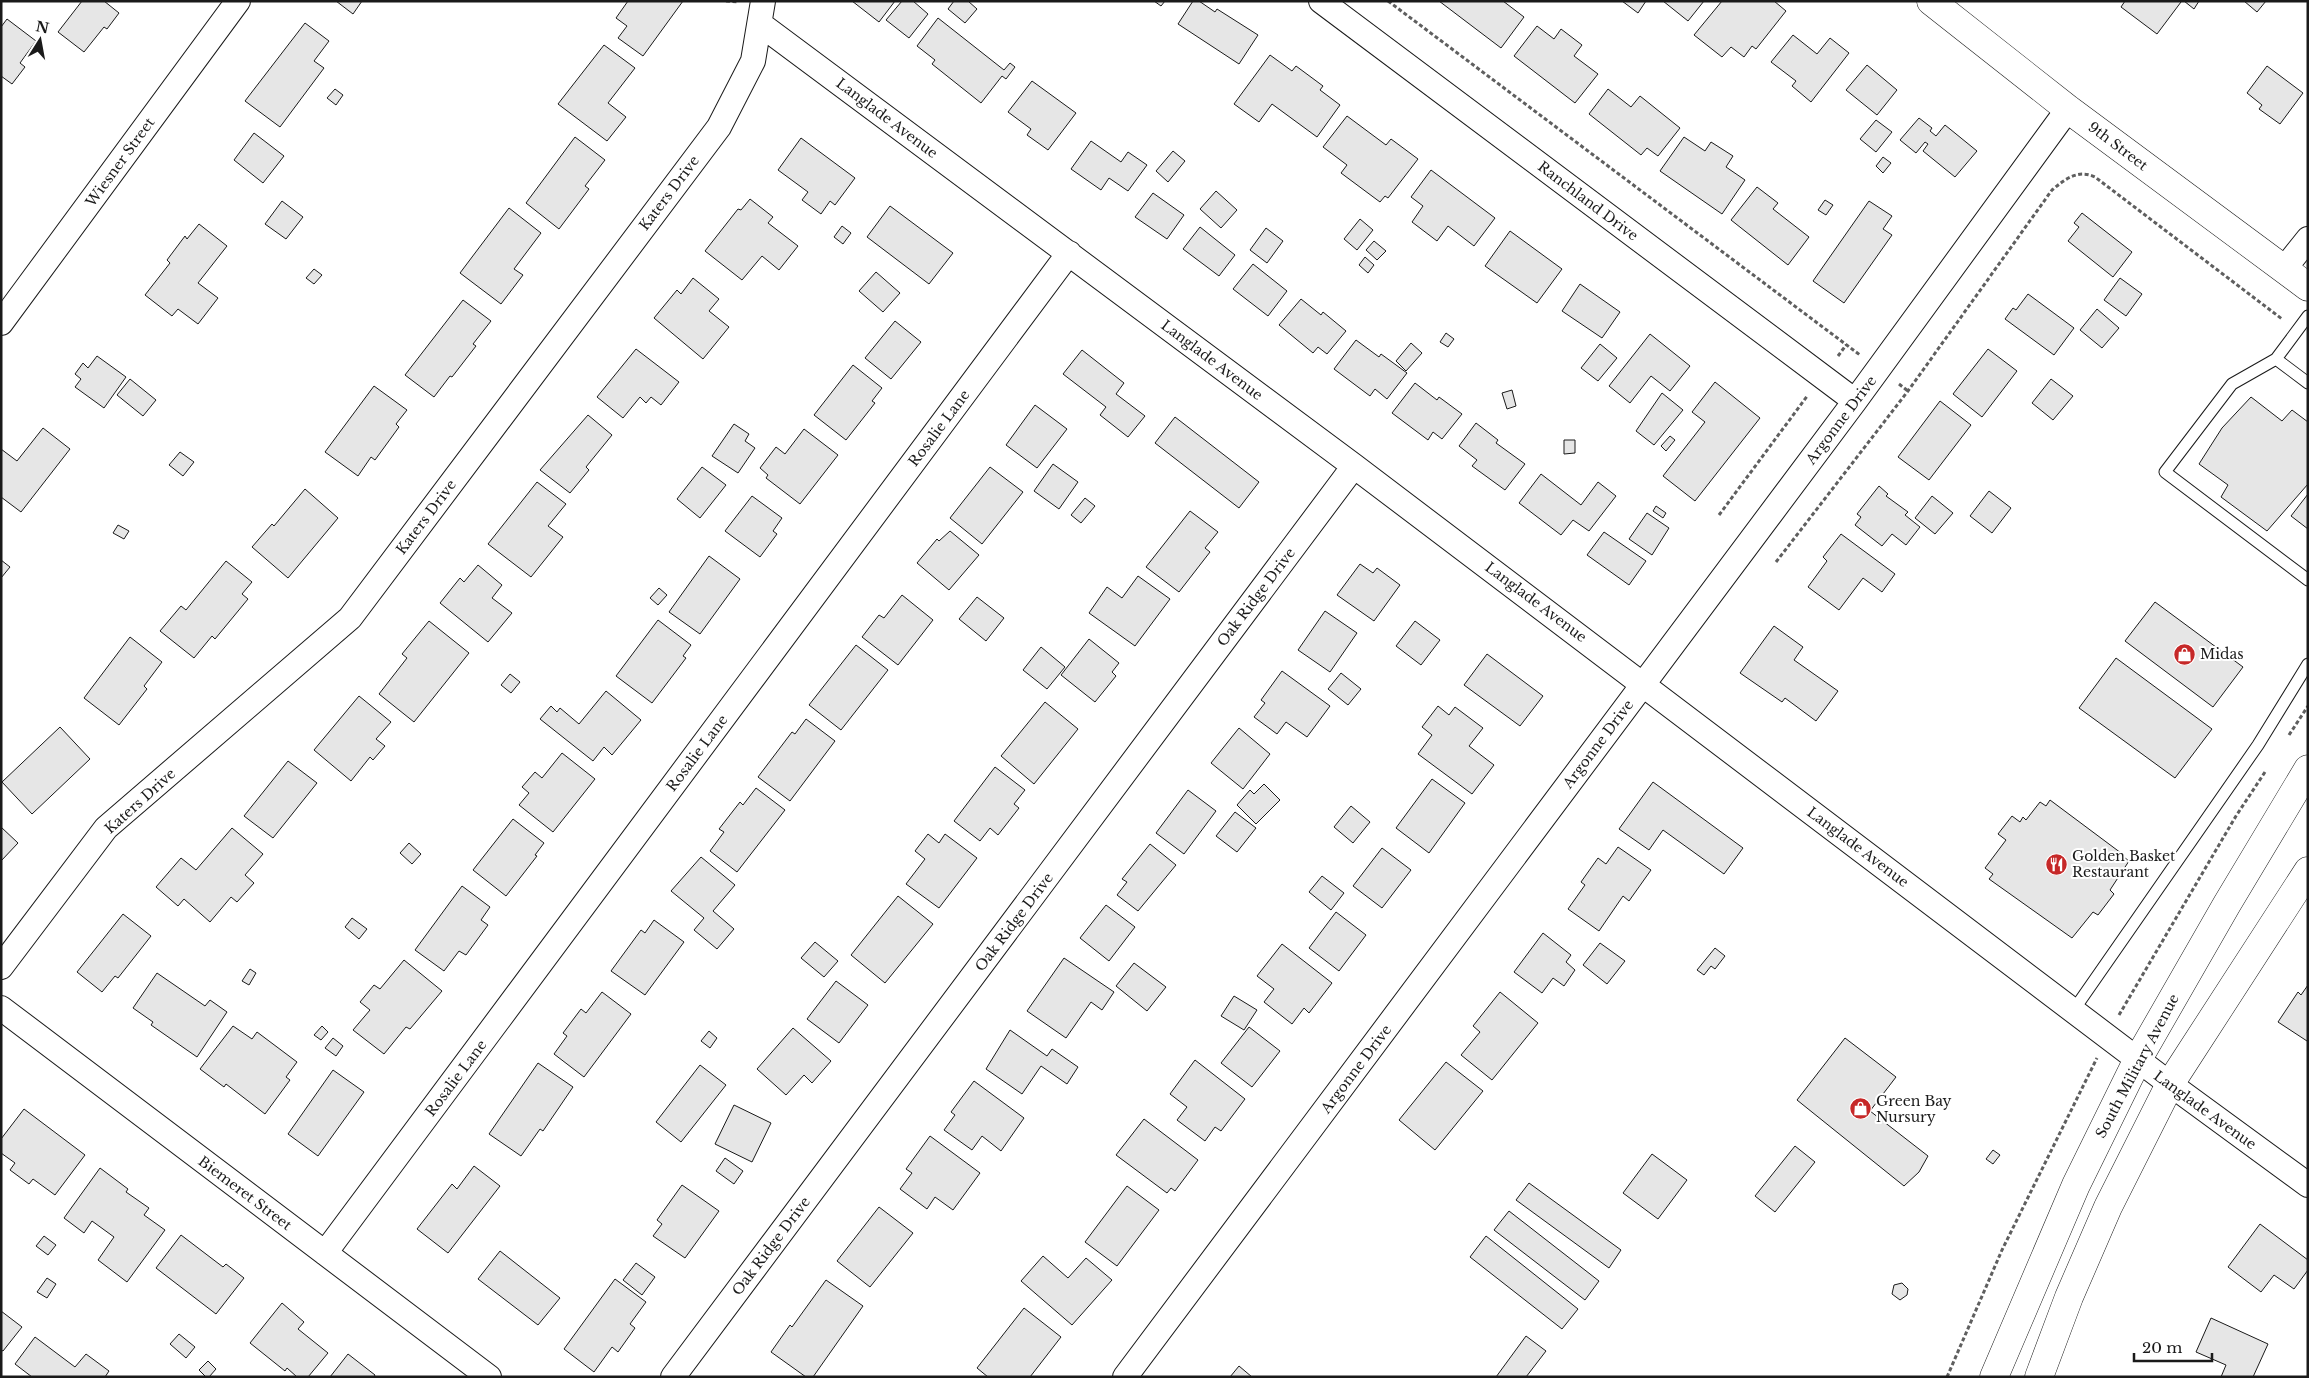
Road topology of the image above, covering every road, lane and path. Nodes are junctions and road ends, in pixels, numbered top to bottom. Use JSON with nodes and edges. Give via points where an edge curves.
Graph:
{"nodes":[{"id":1,"x":238,"y":1,"type":"edge"},
{"id":2,"x":763,"y":1,"type":"edge"},
{"id":3,"x":1321,"y":1,"type":"edge"},
{"id":4,"x":1388,"y":1,"type":"edge"},
{"id":5,"x":1931,"y":1,"type":"edge"},
{"id":6,"x":760,"y":24,"type":"junction"},
{"id":7,"x":2068,"y":109,"type":"junction"},
{"id":8,"x":2308,"y":239,"type":"edge"},
{"id":9,"x":1070,"y":253,"type":"junction"},
{"id":10,"x":2284,"y":270,"type":"junction"},
{"id":11,"x":2308,"y":287,"type":"edge"},
{"id":12,"x":2308,"y":316,"type":"edge"},
{"id":13,"x":1,"y":323,"type":"edge"},
{"id":14,"x":2297,"y":331,"type":"junction"},
{"id":15,"x":1846,"y":345,"type":"junction"},
{"id":16,"x":2276,"y":359,"type":"junction"},
{"id":17,"x":1879,"y":369,"type":"junction"},
{"id":18,"x":1822,"y":376,"type":"junction"},
{"id":19,"x":2308,"y":383,"type":"edge"},
{"id":20,"x":1908,"y":391,"type":"junction"},
{"id":21,"x":1855,"y":401,"type":"junction"},
{"id":22,"x":1354,"y":466,"type":"junction"},
{"id":23,"x":1719,"y":515,"type":"dead end"},
{"id":24,"x":1776,"y":562,"type":"dead end"},
{"id":25,"x":2308,"y":580,"type":"edge"},
{"id":26,"x":2308,"y":664,"type":"edge"},
{"id":27,"x":1644,"y":684,"type":"junction"},
{"id":28,"x":2308,"y":768,"type":"edge"},
{"id":29,"x":2308,"y":871,"type":"edge"},
{"id":30,"x":1,"y":968,"type":"edge"},
{"id":31,"x":1,"y":1008,"type":"edge"},
{"id":32,"x":2073,"y":1011,"type":"junction"},
{"id":33,"x":2138,"y":1060,"type":"junction"},
{"id":34,"x":2170,"y":1084,"type":"junction"},
{"id":35,"x":2308,"y":1185,"type":"edge"},
{"id":36,"x":325,"y":1253,"type":"junction"},
{"id":37,"x":489,"y":1377,"type":"edge"},
{"id":38,"x":673,"y":1377,"type":"edge"},
{"id":39,"x":1125,"y":1377,"type":"edge"},
{"id":40,"x":1994,"y":1377,"type":"edge"},
{"id":41,"x":2039,"y":1377,"type":"edge"}],
"edges":[{"from":1,"to":13,"type":"street","name":"Wiesner Street"},
{"from":2,"to":6,"type":"street","name":"Katers Drive"},
{"from":3,"to":18,"type":"street","name":"Ranchland Drive"},
{"from":4,"to":15,"type":"path"},
{"from":5,"to":7,"type":"main road","name":"9th Street"},
{"from":6,"to":9,"type":"street","name":"Langlade Avenue"},
{"from":6,"to":30,"type":"street","name":"Katers Drive","via":[[753,61],[719,127],[350,618],[106,828]]},
{"from":7,"to":10,"type":"main road","name":"9th Street"},
{"from":7,"to":17,"type":"street","name":"Argonne Drive"},
{"from":8,"to":10,"type":"street"},
{"from":9,"to":22,"type":"street","name":"Langlade Avenue"},
{"from":9,"to":36,"type":"street","name":"Rosalie Lane"},
{"from":10,"to":11,"type":"main road","name":"9th Street"},
{"from":12,"to":14,"type":"lane"},
{"from":14,"to":16,"type":"lane"},
{"from":14,"to":20,"type":"path","via":[[2095,177],[2080,174],[2064,180],[2052,190]]},
{"from":15,"to":17,"type":"path"},
{"from":15,"to":18,"type":"path"},
{"from":16,"to":19,"type":"lane"},
{"from":16,"to":25,"type":"lane","via":[[2232,384],[2165,472]]},
{"from":17,"to":20,"type":"path"},
{"from":17,"to":21,"type":"street","name":"Argonne Drive"},
{"from":18,"to":21,"type":"street","name":"Ranchland Drive"},
{"from":18,"to":23,"type":"path"},
{"from":20,"to":24,"type":"path"},
{"from":21,"to":27,"type":"street","name":"Argonne Drive"},
{"from":22,"to":27,"type":"street","name":"Langlade Avenue"},
{"from":22,"to":38,"type":"street","name":"Oak Ridge Drive"},
{"from":26,"to":32,"type":"lane","via":[[2258,745]]},
{"from":27,"to":32,"type":"street","name":"Langlade Avenue"},
{"from":27,"to":39,"type":"street","name":"Argonne Drive"},
{"from":28,"to":33,"type":"main road","name":"South Military Avenue"},
{"from":29,"to":34,"type":"main road"},
{"from":31,"to":36,"type":"street","name":"Biemeret Street"},
{"from":32,"to":33,"type":"street","name":"Langlade Avenue"},
{"from":33,"to":34,"type":"street","name":"Langlade Avenue"},
{"from":33,"to":40,"type":"main road","name":"South Military Avenue","via":[[2076,1185]]},
{"from":34,"to":35,"type":"street","name":"Langlade Avenue"},
{"from":34,"to":41,"type":"main road","via":[[2108,1207]]},
{"from":36,"to":37,"type":"street","name":"Biemeret Street"}]}
